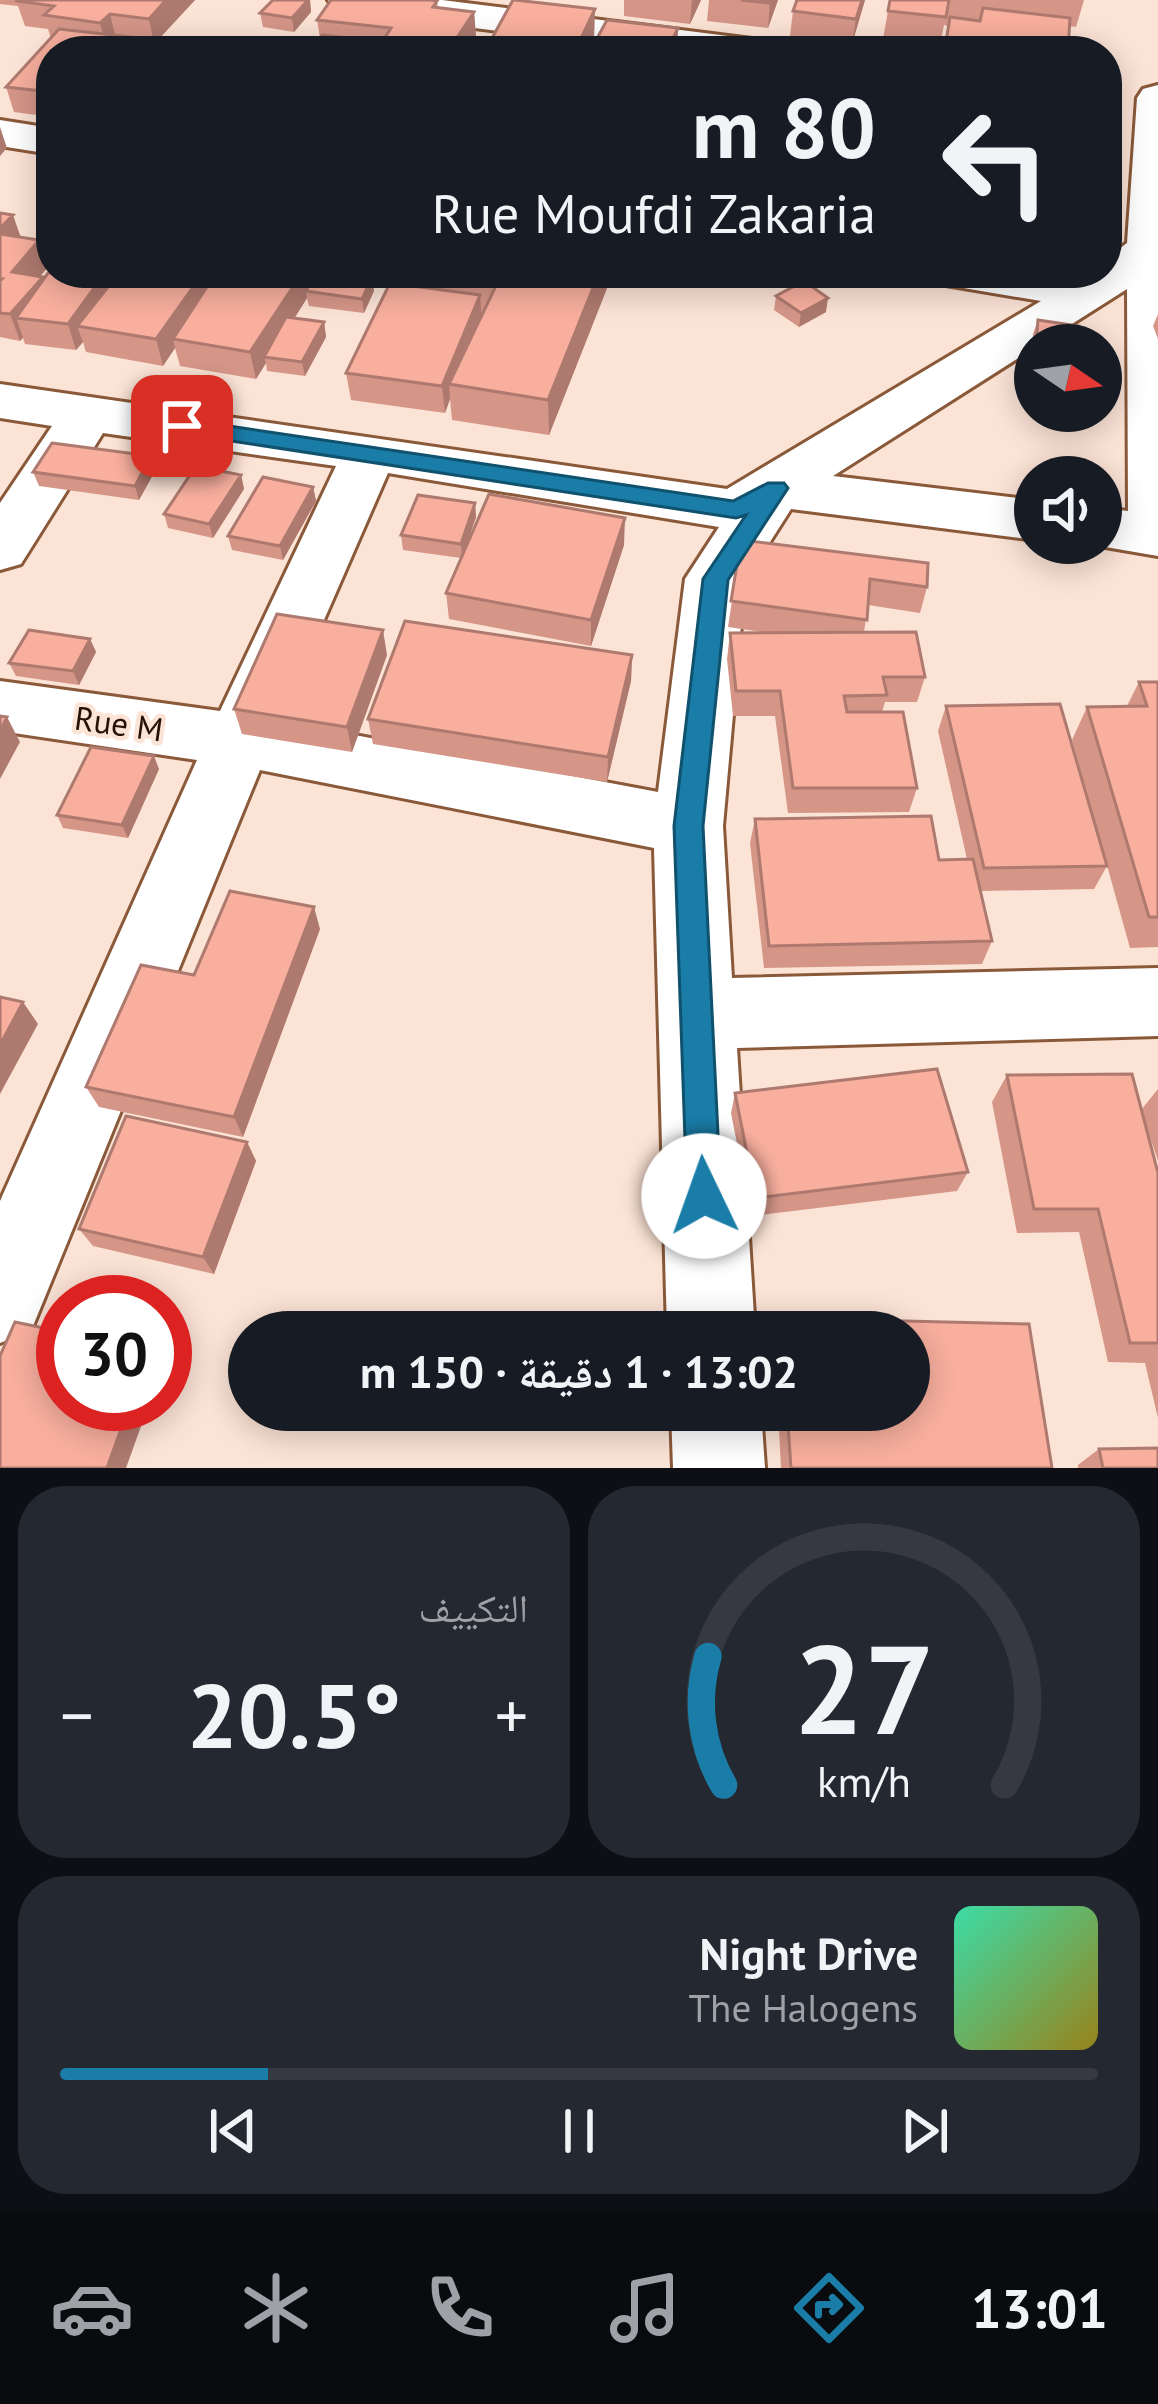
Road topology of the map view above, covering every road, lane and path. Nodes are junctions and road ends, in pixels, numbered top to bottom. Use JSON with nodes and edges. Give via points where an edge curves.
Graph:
{"nodes":[{"id":1,"x":348,"y":0,"type":"edge"},
{"id":2,"x":455,"y":6,"type":"edge"},
{"id":3,"x":653,"y":36,"type":"edge"},
{"id":4,"x":1147,"y":100,"type":"edge"},
{"id":5,"x":0,"y":133,"type":"edge"},
{"id":6,"x":36,"y":139,"type":"edge"},
{"id":7,"x":1155,"y":249,"type":"edge"},
{"id":8,"x":1122,"y":271,"type":"edge"},
{"id":9,"x":1054,"y":288,"type":"edge"},
{"id":10,"x":1096,"y":288,"type":"edge"},
{"id":11,"x":1089,"y":293,"type":"junction"},
{"id":12,"x":0,"y":401,"type":"edge"},
{"id":13,"x":88,"y":414,"type":"junction"},
{"id":14,"x":370,"y":452,"type":"junction"},
{"id":15,"x":756,"y":499,"type":"junction"},
{"id":16,"x":1014,"y":518,"type":"edge"},
{"id":17,"x":1122,"y":532,"type":"edge"},
{"id":18,"x":1157,"y":536,"type":"edge"},
{"id":19,"x":0,"y":549,"type":"edge"},
{"id":20,"x":0,"y":706,"type":"edge"},
{"id":21,"x":239,"y":740,"type":"junction"},
{"id":22,"x":688,"y":826,"type":"junction"},
{"id":23,"x":1158,"y":1002,"type":"edge"},
{"id":24,"x":694,"y":1014,"type":"junction"},
{"id":25,"x":0,"y":1300,"type":"edge"},
{"id":26,"x":711,"y":1311,"type":"edge"},
{"id":27,"x":717,"y":1431,"type":"edge"},
{"id":28,"x":719,"y":1468,"type":"edge"}],
"edges":[{"from":1,"to":2,"type":"street"},
{"from":2,"to":3,"type":"street"},
{"from":4,"to":7,"type":"street"},
{"from":5,"to":6,"type":"street"},
{"from":7,"to":8,"type":"street"},
{"from":7,"to":18,"type":"street"},
{"from":9,"to":11,"type":"street"},
{"from":10,"to":11,"type":"street"},
{"from":11,"to":15,"type":"street"},
{"from":12,"to":13,"type":"street"},
{"from":13,"to":14,"type":"street"},
{"from":13,"to":19,"type":"street"},
{"from":14,"to":15,"type":"street"},
{"from":14,"to":21,"type":"street"},
{"from":15,"to":16,"type":"street"},
{"from":15,"to":22,"type":"street","via":[[715,579]]},
{"from":17,"to":18,"type":"street"},
{"from":20,"to":21,"type":"street","name":"Rue M"},
{"from":21,"to":22,"type":"street","name":"Rue M"},
{"from":21,"to":25,"type":"street"},
{"from":22,"to":24,"type":"street"},
{"from":23,"to":24,"type":"street"},
{"from":24,"to":26,"type":"street"},
{"from":27,"to":28,"type":"street"}]}
